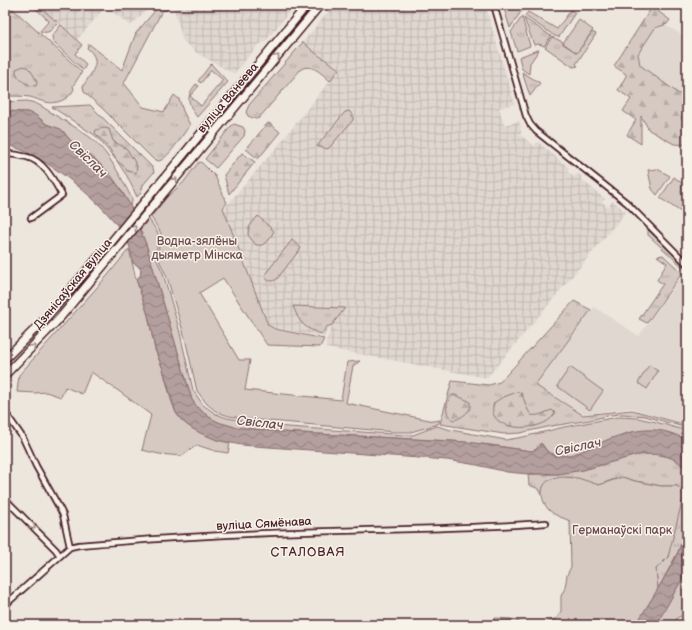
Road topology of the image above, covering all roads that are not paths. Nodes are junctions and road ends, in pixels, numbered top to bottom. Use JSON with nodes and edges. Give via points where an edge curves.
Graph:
{"nodes":[{"id":1,"x":307,"y":5,"type":"edge"},
{"id":2,"x":320,"y":5,"type":"edge"},
{"id":3,"x":494,"y":5,"type":"edge"},
{"id":4,"x":227,"y":102,"type":"junction"},
{"id":5,"x":233,"y":108,"type":"junction"},
{"id":6,"x":5,"y":154,"type":"edge"},
{"id":7,"x":147,"y":199,"type":"joint"},
{"id":8,"x":154,"y":205,"type":"joint"},
{"id":9,"x":31,"y":218,"type":"dead end"},
{"id":10,"x":687,"y":264,"type":"edge"},
{"id":11,"x":5,"y":359,"type":"edge"},
{"id":12,"x":5,"y":374,"type":"edge"},
{"id":13,"x":5,"y":412,"type":"edge"},
{"id":14,"x":5,"y":499,"type":"edge"},
{"id":15,"x":546,"y":523,"type":"dead end"},
{"id":16,"x":70,"y":547,"type":"junction"},
{"id":17,"x":60,"y":556,"type":"junction"},
{"id":18,"x":5,"y":605,"type":"edge"}],
"edges":[{"from":1,"to":4,"type":"main road","name":"вуліца Ванеева"},
{"from":5,"to":2,"type":"main road","name":"вуліца Ванеева","one_way":true},
{"from":3,"to":10,"type":"street","via":[[526,116],[533,128],[617,194]]},
{"from":4,"to":5,"type":"street"},
{"from":4,"to":7,"type":"main road","name":"вуліца Ванеева"},
{"from":8,"to":5,"type":"main road","name":"вуліца Ванеева","one_way":true},
{"from":6,"to":9,"type":"street","via":[[27,157],[35,161],[48,173],[62,195]]},
{"from":7,"to":11,"type":"main road","name":"Дзянісаўская вуліца","via":[[44,320]]},
{"from":12,"to":8,"type":"main road","name":"Дзянісаўская вуліца","one_way":true,"via":[[59,319]]},
{"from":13,"to":16,"type":"street","via":[[59,507]]},
{"from":14,"to":17,"type":"street","one_way":true},
{"from":15,"to":16,"type":"street","name":"вуліца Сямёнава","via":[[179,537]]},
{"from":16,"to":17,"type":"street"},
{"from":17,"to":18,"type":"street"}]}
